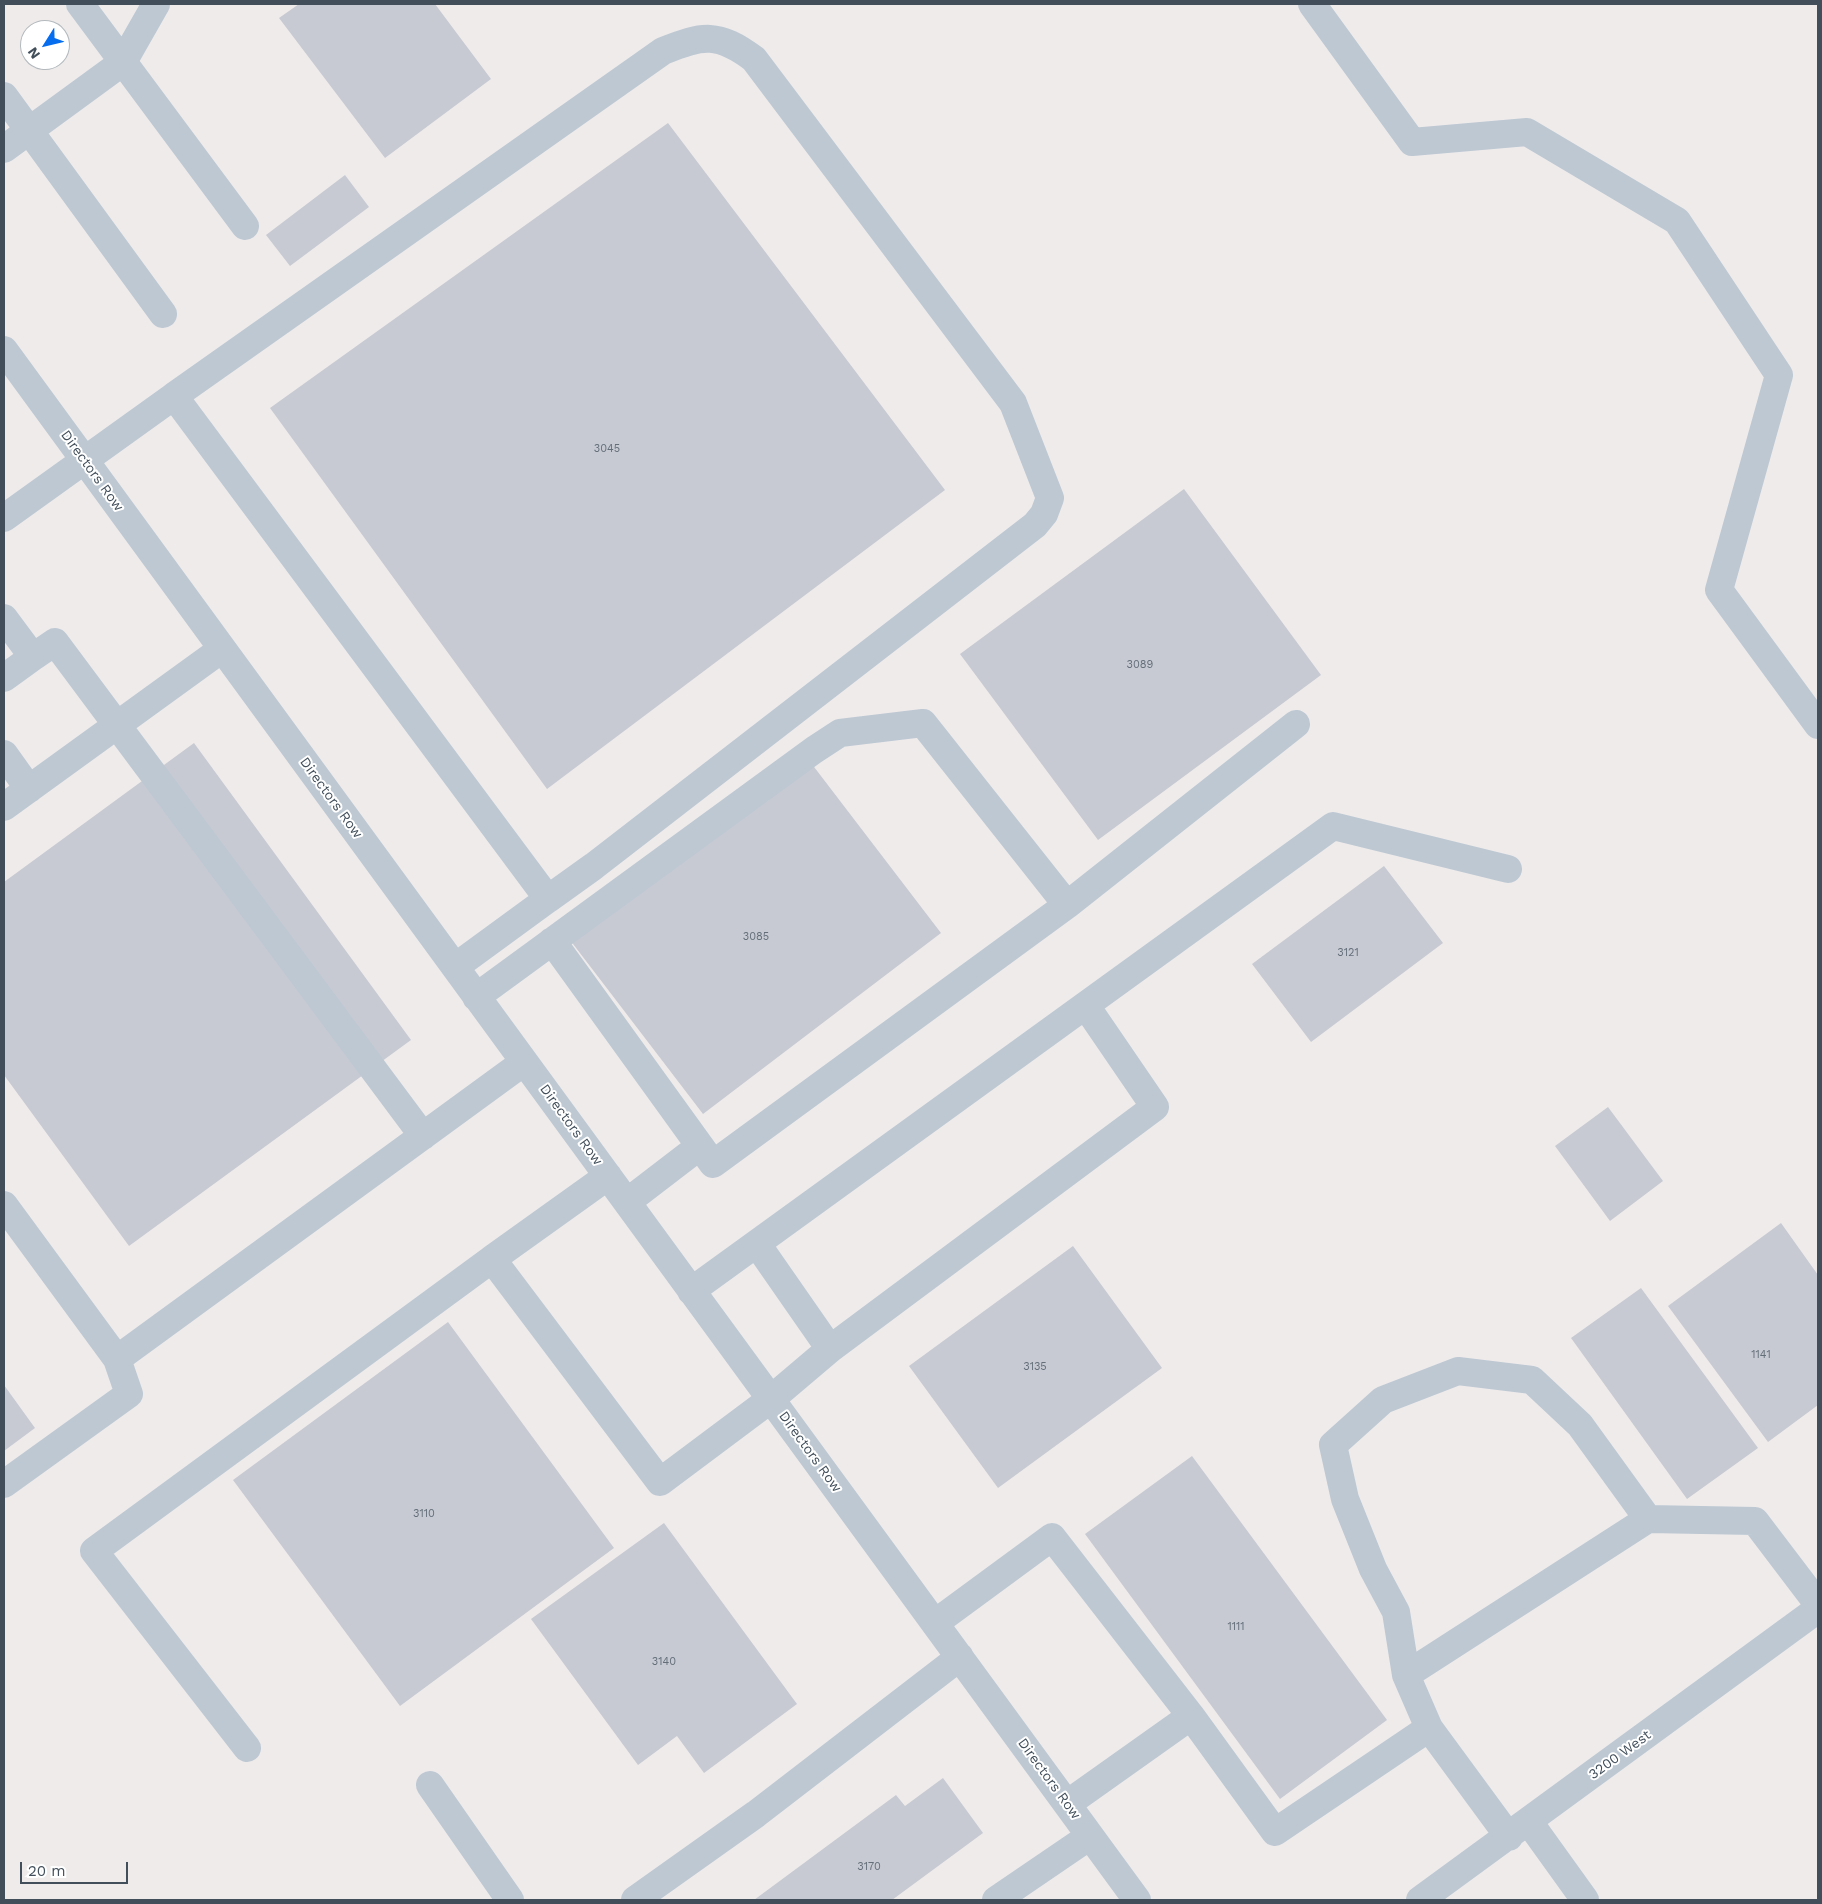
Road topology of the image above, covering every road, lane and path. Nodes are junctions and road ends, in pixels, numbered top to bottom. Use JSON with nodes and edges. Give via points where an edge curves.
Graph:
{"nodes":[{"id":1,"x":80,"y":4,"type":"edge"},
{"id":2,"x":156,"y":4,"type":"edge"},
{"id":3,"x":1312,"y":4,"type":"edge"},
{"id":4,"x":123,"y":62,"type":"junction"},
{"id":5,"x":4,"y":96,"type":"edge"},
{"id":6,"x":29,"y":130,"type":"junction"},
{"id":7,"x":4,"y":149,"type":"edge"},
{"id":8,"x":245,"y":226,"type":"dead end"},
{"id":9,"x":163,"y":314,"type":"dead end"},
{"id":10,"x":4,"y":350,"type":"edge"},
{"id":11,"x":174,"y":396,"type":"junction"},
{"id":12,"x":84,"y":460,"type":"junction"},
{"id":13,"x":4,"y":518,"type":"edge"},
{"id":14,"x":4,"y":618,"type":"edge"},
{"id":15,"x":222,"y":649,"type":"junction"},
{"id":16,"x":33,"y":657,"type":"junction"},
{"id":17,"x":4,"y":678,"type":"edge"},
{"id":18,"x":1296,"y":724,"type":"dead end"},
{"id":19,"x":118,"y":725,"type":"junction"},
{"id":20,"x":1818,"y":725,"type":"edge"},
{"id":21,"x":4,"y":754,"type":"edge"},
{"id":22,"x":29,"y":788,"type":"junction"},
{"id":23,"x":4,"y":806,"type":"edge"},
{"id":24,"x":1508,"y":869,"type":"dead end"},
{"id":25,"x":548,"y":899,"type":"junction"},
{"id":26,"x":1067,"y":905,"type":"junction"},
{"id":27,"x":552,"y":941,"type":"junction"},
{"id":28,"x":455,"y":967,"type":"junction"},
{"id":29,"x":476,"y":997,"type":"junction"},
{"id":30,"x":1086,"y":1006,"type":"junction"},
{"id":31,"x":524,"y":1062,"type":"junction"},
{"id":32,"x":423,"y":1136,"type":"junction"},
{"id":33,"x":700,"y":1146,"type":"junction"},
{"id":34,"x":608,"y":1176,"type":"junction"},
{"id":35,"x":627,"y":1202,"type":"junction"},
{"id":36,"x":7,"y":1216,"type":"edge"},
{"id":37,"x":757,"y":1244,"type":"junction"},
{"id":38,"x":492,"y":1259,"type":"junction"},
{"id":39,"x":692,"y":1291,"type":"junction"},
{"id":40,"x":830,"y":1348,"type":"junction"},
{"id":41,"x":117,"y":1359,"type":"junction"},
{"id":42,"x":771,"y":1399,"type":"junction"},
{"id":43,"x":4,"y":1484,"type":"edge"},
{"id":44,"x":1648,"y":1519,"type":"junction"},
{"id":45,"x":1818,"y":1604,"type":"edge"},
{"id":46,"x":1818,"y":1609,"type":"edge"},
{"id":47,"x":935,"y":1623,"type":"junction"},
{"id":48,"x":960,"y":1657,"type":"junction"},
{"id":49,"x":1406,"y":1675,"type":"junction"},
{"id":50,"x":1191,"y":1716,"type":"junction"},
{"id":51,"x":1429,"y":1728,"type":"junction"},
{"id":52,"x":247,"y":1748,"type":"dead end"},
{"id":53,"x":430,"y":1785,"type":"dead end"},
{"id":54,"x":1067,"y":1804,"type":"junction"},
{"id":55,"x":1519,"y":1829,"type":"junction"},
{"id":56,"x":1090,"y":1836,"type":"junction"},
{"id":57,"x":510,"y":1900,"type":"edge"},
{"id":58,"x":635,"y":1900,"type":"edge"},
{"id":59,"x":996,"y":1900,"type":"edge"},
{"id":60,"x":1137,"y":1900,"type":"edge"},
{"id":61,"x":1420,"y":1900,"type":"edge"},
{"id":62,"x":1585,"y":1900,"type":"edge"}],
"edges":[{"from":1,"to":4,"type":"street"},
{"from":2,"to":4,"type":"street"},
{"from":3,"to":20,"type":"street","via":[[1412,142],[1527,132],[1677,221],[1779,375],[1719,590]]},
{"from":4,"to":6,"type":"street"},
{"from":4,"to":8,"type":"street"},
{"from":5,"to":6,"type":"street"},
{"from":6,"to":7,"type":"street"},
{"from":6,"to":9,"type":"street"},
{"from":10,"to":12,"type":"street","name":"Directors Row"},
{"from":11,"to":12,"type":"street"},
{"from":11,"to":25,"type":"street"},
{"from":11,"to":25,"type":"street","via":[[664,51],[692,40],[713,38],[738,46],[754,59],[1013,403],[1050,498],[1044,514],[1035,524]]},
{"from":12,"to":13,"type":"street"},
{"from":12,"to":15,"type":"street","name":"Directors Row"},
{"from":14,"to":16,"type":"street"},
{"from":15,"to":19,"type":"street"},
{"from":15,"to":28,"type":"street","name":"Directors Row"},
{"from":16,"to":17,"type":"street"},
{"from":16,"to":19,"type":"street","via":[[55,642]]},
{"from":18,"to":26,"type":"street"},
{"from":19,"to":22,"type":"street"},
{"from":19,"to":32,"type":"street"},
{"from":21,"to":22,"type":"street"},
{"from":22,"to":23,"type":"street"},
{"from":24,"to":30,"type":"street","via":[[1333,826]]},
{"from":25,"to":28,"type":"street"},
{"from":26,"to":27,"type":"street","via":[[923,723],[840,732]]},
{"from":26,"to":33,"type":"street","via":[[713,1164]]},
{"from":27,"to":29,"type":"street"},
{"from":27,"to":33,"type":"street"},
{"from":28,"to":29,"type":"street","name":"Directors Row"},
{"from":29,"to":31,"type":"street","name":"Directors Row"},
{"from":30,"to":37,"type":"street"},
{"from":30,"to":40,"type":"street","via":[[1155,1107]]},
{"from":31,"to":32,"type":"street"},
{"from":31,"to":34,"type":"street","name":"Directors Row"},
{"from":32,"to":41,"type":"street"},
{"from":33,"to":35,"type":"street"},
{"from":34,"to":35,"type":"street","name":"Directors Row"},
{"from":34,"to":38,"type":"street"},
{"from":35,"to":39,"type":"street","name":"Directors Row"},
{"from":36,"to":41,"type":"street"},
{"from":37,"to":39,"type":"street"},
{"from":37,"to":40,"type":"street"},
{"from":38,"to":42,"type":"street","via":[[660,1482]]},
{"from":38,"to":52,"type":"street","via":[[94,1551]]},
{"from":39,"to":42,"type":"street","name":"Directors Row"},
{"from":40,"to":42,"type":"street"},
{"from":41,"to":43,"type":"street","via":[[129,1394]]},
{"from":42,"to":47,"type":"street","name":"Directors Row"},
{"from":44,"to":45,"type":"street","via":[[1755,1521]]},
{"from":44,"to":49,"type":"street"},
{"from":44,"to":49,"type":"street","via":[[1580,1425],[1532,1380],[1458,1371],[1382,1400],[1333,1445],[1345,1499],[1396,1612]]},
{"from":46,"to":55,"type":"street","name":"3200 West"},
{"from":47,"to":48,"type":"street","name":"Directors Row"},
{"from":47,"to":50,"type":"street","via":[[1052,1537]]},
{"from":48,"to":54,"type":"street","name":"Directors Row"},
{"from":48,"to":58,"type":"street","via":[[756,1814]]},
{"from":49,"to":51,"type":"street"},
{"from":50,"to":51,"type":"street","via":[[1275,1832]]},
{"from":50,"to":54,"type":"street"},
{"from":51,"to":55,"type":"street"},
{"from":53,"to":57,"type":"street"},
{"from":54,"to":56,"type":"street","name":"Directors Row"},
{"from":55,"to":61,"type":"street","name":"3200 West"},
{"from":55,"to":62,"type":"street"},
{"from":56,"to":59,"type":"street"},
{"from":56,"to":60,"type":"street","name":"Directors Row"}]}
